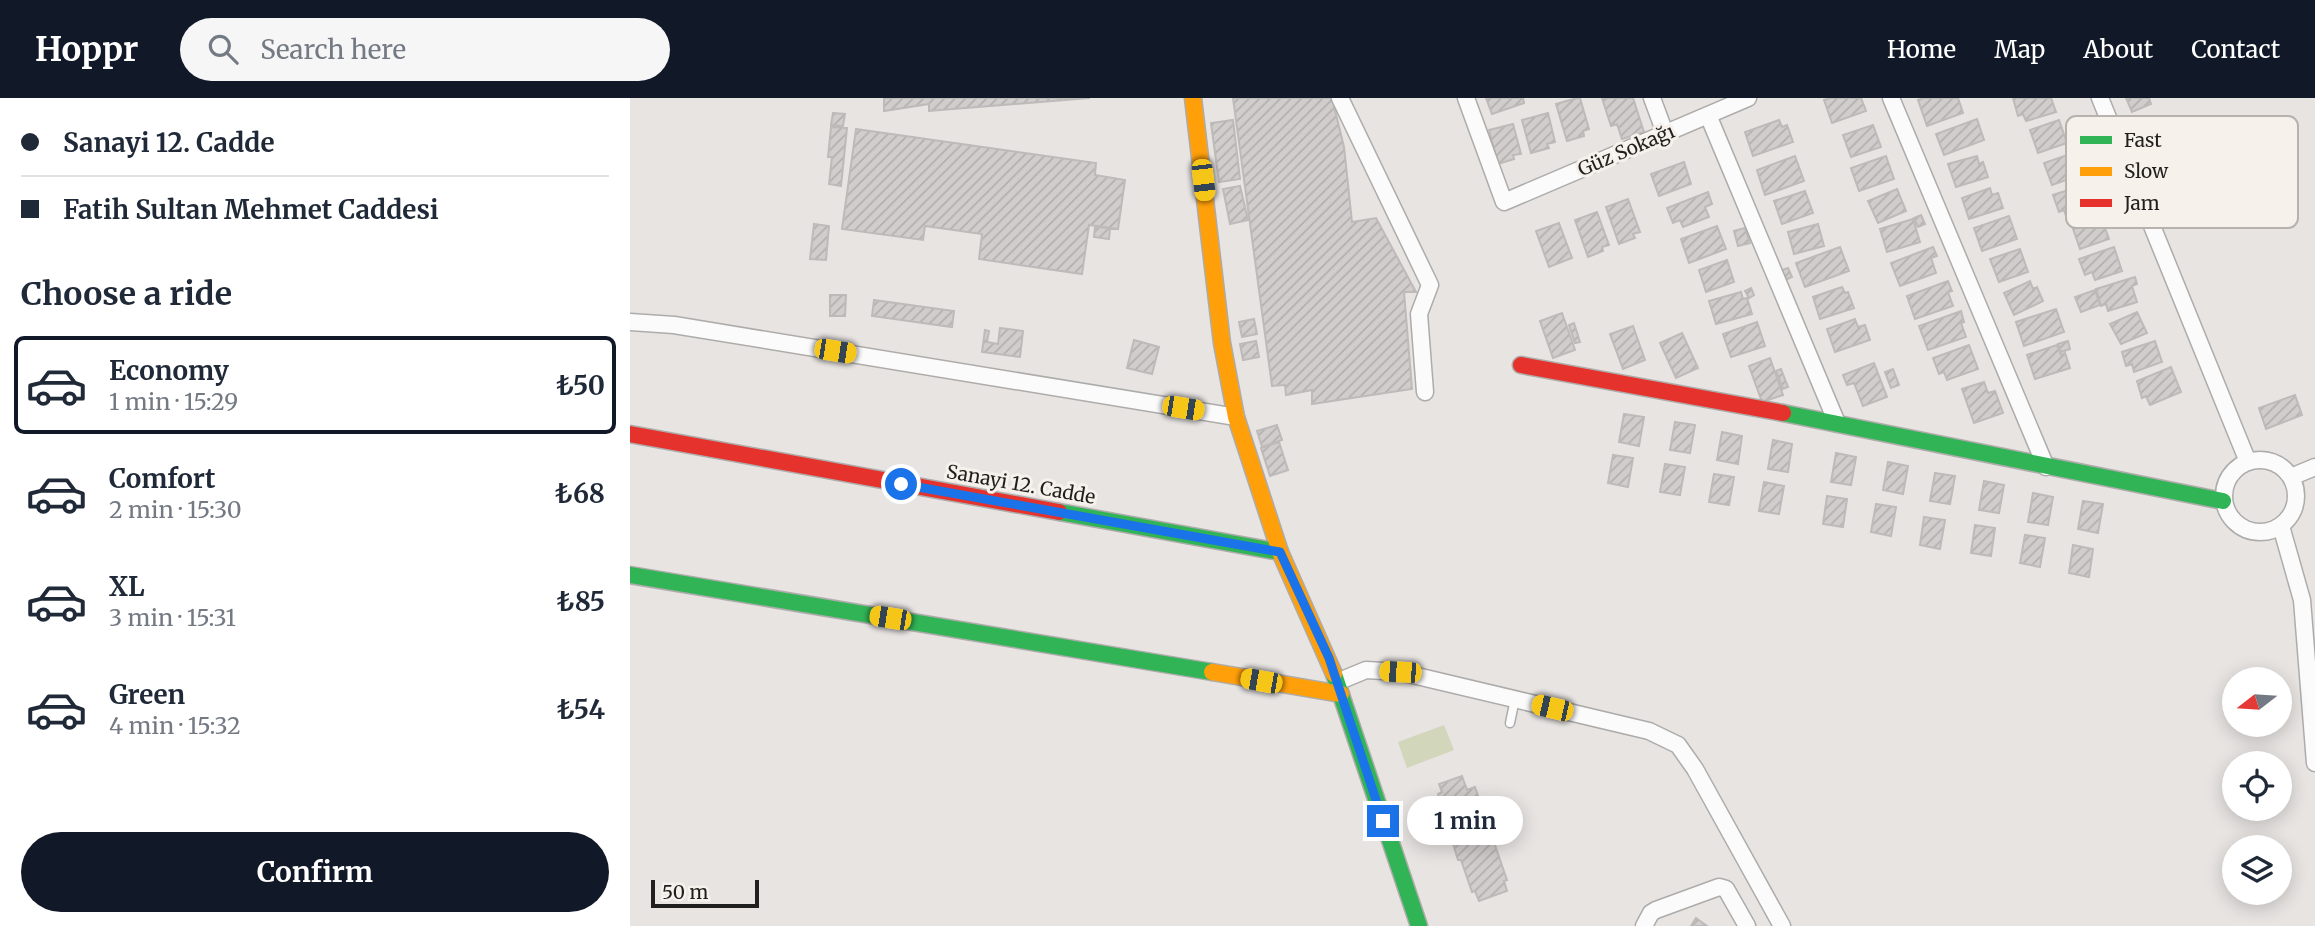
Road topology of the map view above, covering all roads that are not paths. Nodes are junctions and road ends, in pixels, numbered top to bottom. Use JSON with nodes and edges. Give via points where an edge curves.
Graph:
{"nodes":[{"id":1,"x":1194,"y":98,"type":"edge"},
{"id":2,"x":1340,"y":98,"type":"edge"},
{"id":3,"x":1466,"y":98,"type":"edge"},
{"id":4,"x":1652,"y":98,"type":"edge"},
{"id":5,"x":1748,"y":98,"type":"edge"},
{"id":6,"x":1891,"y":98,"type":"edge"},
{"id":7,"x":2101,"y":98,"type":"edge"},
{"id":8,"x":1708,"y":115,"type":"junction"},
{"id":9,"x":2108,"y":116,"type":"edge"},
{"id":10,"x":1665,"y":133,"type":"junction"},
{"id":11,"x":2154,"y":228,"type":"edge"},
{"id":12,"x":630,"y":322,"type":"edge"},
{"id":13,"x":1521,"y":365,"type":"dead end"},
{"id":14,"x":1425,"y":392,"type":"dead end"},
{"id":15,"x":1236,"y":417,"type":"junction"},
{"id":16,"x":1837,"y":423,"type":"junction"},
{"id":17,"x":630,"y":434,"type":"edge"},
{"id":18,"x":2248,"y":462,"type":"junction"},
{"id":19,"x":2046,"y":467,"type":"junction"},
{"id":20,"x":2315,"y":467,"type":"edge"},
{"id":21,"x":2291,"y":477,"type":"junction"},
{"id":22,"x":2224,"y":501,"type":"junction"},
{"id":23,"x":2281,"y":526,"type":"junction"},
{"id":24,"x":1280,"y":552,"type":"junction"},
{"id":25,"x":630,"y":575,"type":"edge"},
{"id":26,"x":1339,"y":688,"type":"junction"},
{"id":27,"x":1515,"y":699,"type":"junction"},
{"id":28,"x":1510,"y":723,"type":"dead end"},
{"id":29,"x":2315,"y":763,"type":"edge"},
{"id":30,"x":1419,"y":926,"type":"edge"},
{"id":31,"x":1644,"y":926,"type":"edge"},
{"id":32,"x":1747,"y":926,"type":"edge"},
{"id":33,"x":1782,"y":926,"type":"edge"}],
"edges":[{"from":1,"to":15,"type":"street","via":[[1222,343]]},
{"from":2,"to":14,"type":"street","via":[[1430,285],[1419,314]]},
{"from":3,"to":10,"type":"street","name":"Güz Sokağı","via":[[1504,202]]},
{"from":4,"to":10,"type":"street"},
{"from":5,"to":8,"type":"street","name":"Güz Sokağı"},
{"from":6,"to":19,"type":"street"},
{"from":7,"to":9,"type":"street"},
{"from":8,"to":10,"type":"street","name":"Güz Sokağı"},
{"from":8,"to":16,"type":"street"},
{"from":11,"to":18,"type":"street"},
{"from":12,"to":15,"type":"street","via":[[674,325]]},
{"from":13,"to":16,"type":"street"},
{"from":15,"to":24,"type":"street"},
{"from":16,"to":19,"type":"street"},
{"from":17,"to":24,"type":"street","name":"Sanayi 12. Cadde"},
{"from":18,"to":21,"type":"street","via":[[2272,462]]},
{"from":18,"to":22,"type":"street","via":[[2229,477]]},
{"from":19,"to":22,"type":"street"},
{"from":20,"to":21,"type":"street"},
{"from":21,"to":23,"type":"street","via":[[2294,509]]},
{"from":22,"to":23,"type":"street","via":[[2227,513],[2245,530],[2257,533]]},
{"from":23,"to":29,"type":"street","via":[[2302,600]]},
{"from":24,"to":26,"type":"street"},
{"from":25,"to":26,"type":"street"},
{"from":26,"to":27,"type":"street","via":[[1366,670],[1400,672]]},
{"from":26,"to":30,"type":"street"},
{"from":27,"to":28,"type":"lane"},
{"from":27,"to":33,"type":"street","via":[[1649,731],[1678,745],[1696,769]]},
{"from":31,"to":32,"type":"street","via":[[1656,910],[1719,887],[1726,889]]}]}
